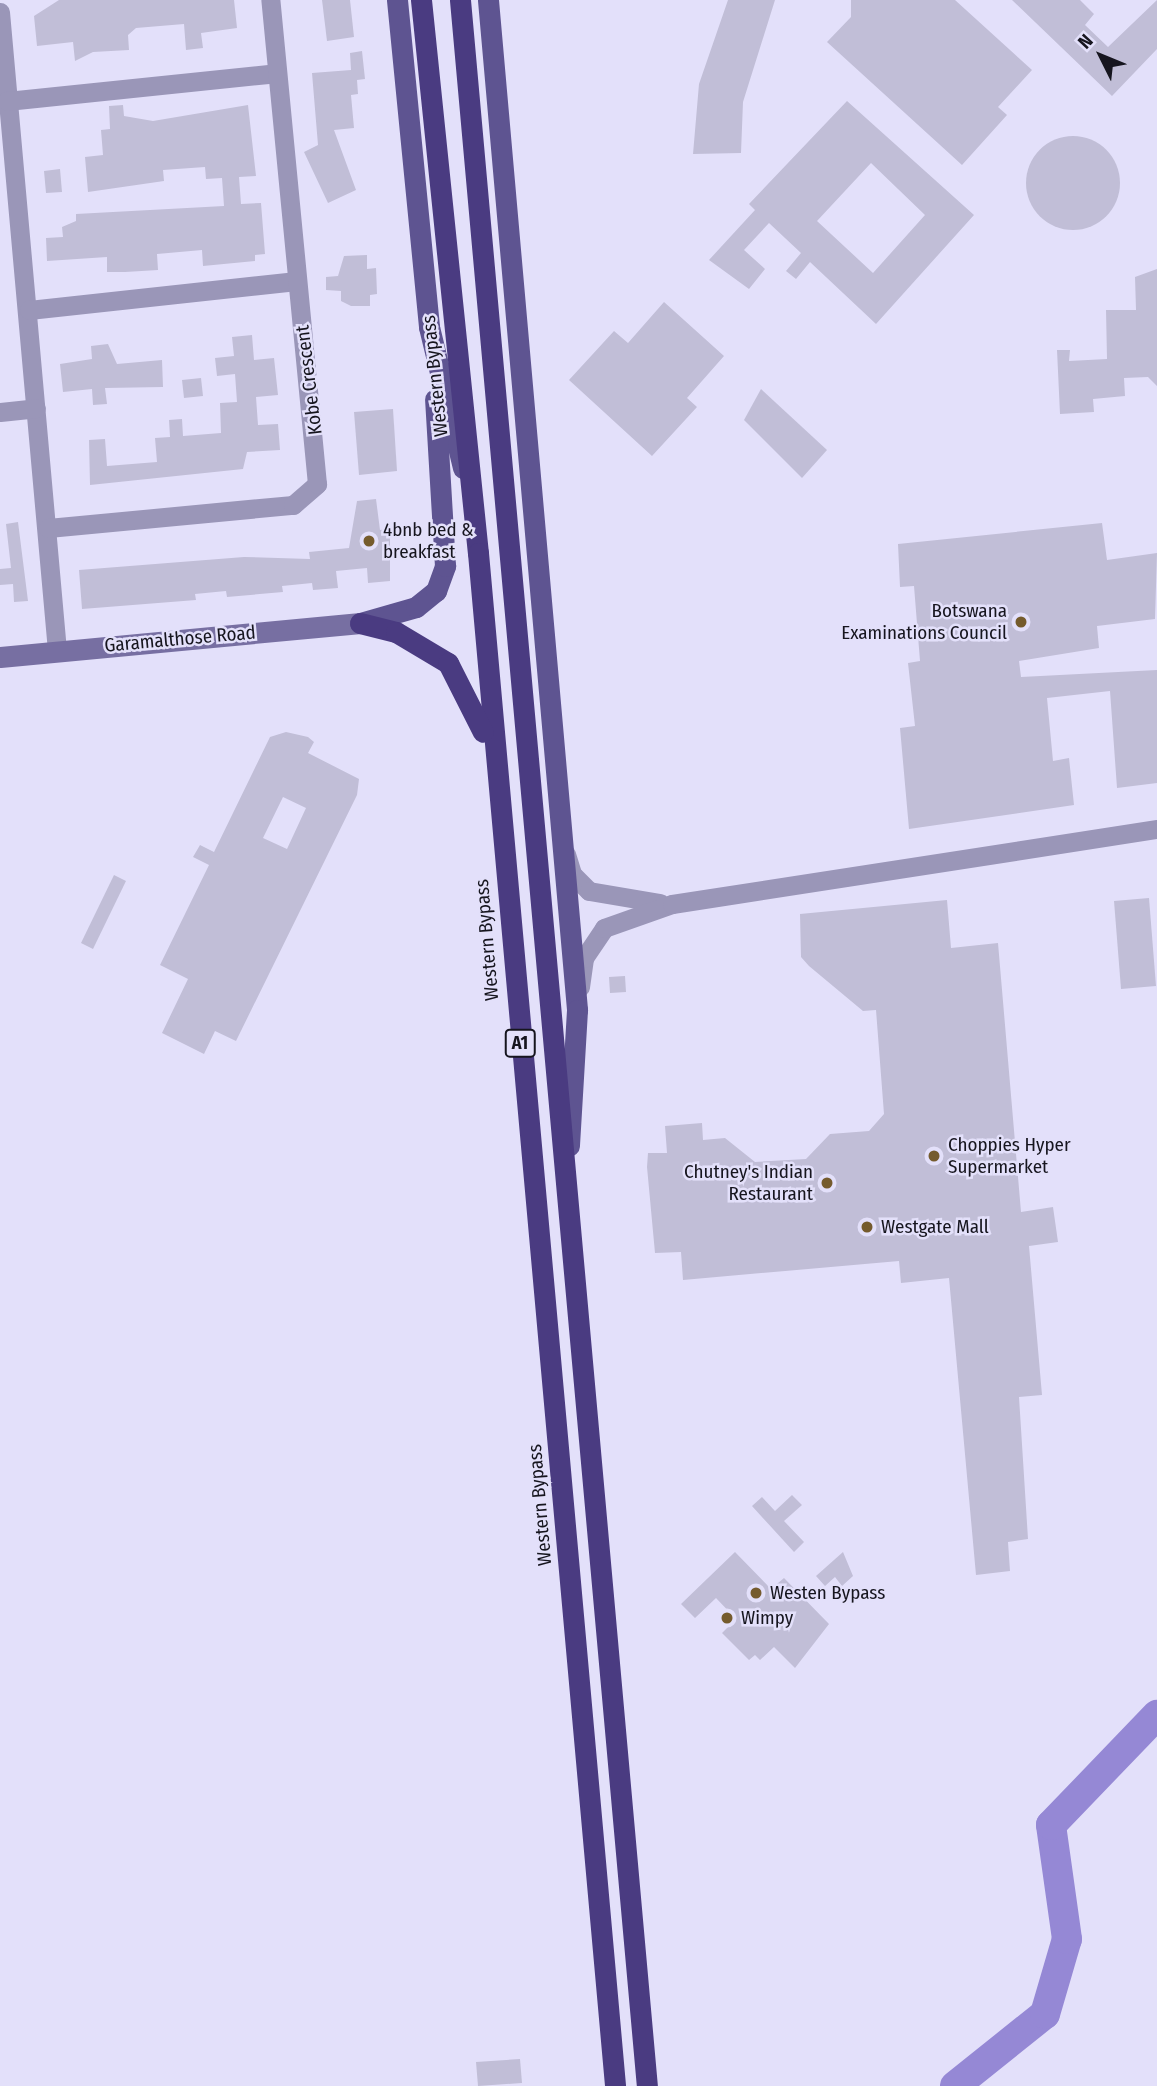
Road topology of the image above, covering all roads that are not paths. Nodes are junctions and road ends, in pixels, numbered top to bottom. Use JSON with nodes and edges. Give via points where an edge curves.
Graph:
{"nodes":[{"id":1,"x":270,"y":0,"type":"edge"},
{"id":2,"x":397,"y":0,"type":"edge"},
{"id":3,"x":421,"y":0,"type":"edge"},
{"id":4,"x":460,"y":0,"type":"edge"},
{"id":5,"x":488,"y":0,"type":"edge"},
{"id":6,"x":0,"y":12,"type":"edge"},
{"id":7,"x":276,"y":73,"type":"junction"},
{"id":8,"x":7,"y":101,"type":"junction"},
{"id":9,"x":296,"y":281,"type":"junction"},
{"id":10,"x":29,"y":310,"type":"junction"},
{"id":11,"x":429,"y":327,"type":"junction"},
{"id":12,"x":36,"y":408,"type":"junction"},
{"id":13,"x":0,"y":412,"type":"edge"},
{"id":14,"x":471,"y":502,"type":"junction"},
{"id":15,"x":48,"y":528,"type":"junction"},
{"id":16,"x":360,"y":623,"type":"junction"},
{"id":17,"x":57,"y":651,"type":"junction"},
{"id":18,"x":0,"y":657,"type":"edge"},
{"id":19,"x":492,"y":761,"type":"junction"},
{"id":20,"x":1157,"y":829,"type":"edge"},
{"id":21,"x":562,"y":842,"type":"junction"},
{"id":22,"x":672,"y":904,"type":"junction"},
{"id":23,"x":577,"y":1010,"type":"junction"},
{"id":24,"x":567,"y":1183,"type":"junction"},
{"id":25,"x":615,"y":2086,"type":"edge"},
{"id":26,"x":648,"y":2086,"type":"edge"}],
"edges":[{"from":1,"to":7,"type":"street","name":"Kobe Crescent"},
{"from":2,"to":11,"type":"main road"},
{"from":3,"to":14,"type":"highway","name":"Western Bypass","number":"A1"},
{"from":4,"to":24,"type":"highway","number":"A1"},
{"from":5,"to":21,"type":"main road"},
{"from":6,"to":8,"type":"street"},
{"from":7,"to":8,"type":"street"},
{"from":7,"to":9,"type":"street","name":"Kobe Crescent"},
{"from":8,"to":10,"type":"street"},
{"from":9,"to":10,"type":"street"},
{"from":9,"to":15,"type":"street","name":"Kobe Crescent","via":[[320,473],[310,493],[293,505]]},
{"from":10,"to":12,"type":"street"},
{"from":11,"to":14,"type":"main road"},
{"from":11,"to":16,"type":"main road","via":[[445,566],[436,591],[416,607]]},
{"from":12,"to":13,"type":"street"},
{"from":12,"to":15,"type":"street"},
{"from":14,"to":19,"type":"highway","name":"Western Bypass","number":"A1"},
{"from":15,"to":17,"type":"street"},
{"from":16,"to":17,"type":"street","name":"Garamalthose Road"},
{"from":16,"to":19,"type":"highway","via":[[396,632],[448,663],[478,715]]},
{"from":17,"to":18,"type":"street","name":"Garamalthose Road"},
{"from":19,"to":25,"type":"highway","name":"Western Bypass","number":"A1"},
{"from":20,"to":22,"type":"street"},
{"from":21,"to":22,"type":"street","via":[[572,874],[589,891]]},
{"from":21,"to":23,"type":"main road"},
{"from":22,"to":23,"type":"street","via":[[604,928],[584,958]]},
{"from":23,"to":24,"type":"main road"},
{"from":24,"to":26,"type":"highway","number":"A1"}]}
